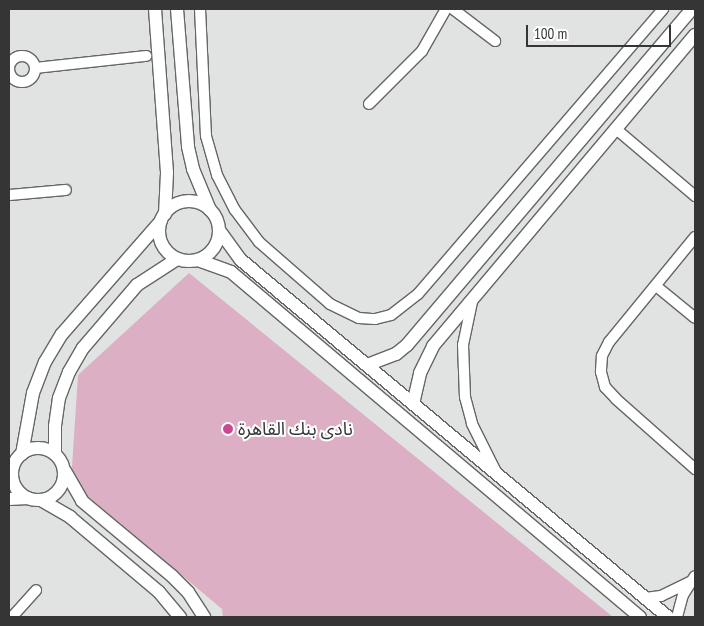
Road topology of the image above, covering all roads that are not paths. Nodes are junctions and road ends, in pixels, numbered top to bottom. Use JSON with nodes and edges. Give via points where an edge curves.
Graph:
{"nodes":[{"id":1,"x":155,"y":9,"type":"edge"},
{"id":2,"x":177,"y":9,"type":"edge"},
{"id":3,"x":200,"y":9,"type":"edge"},
{"id":4,"x":446,"y":9,"type":"edge"},
{"id":5,"x":454,"y":9,"type":"edge"},
{"id":6,"x":663,"y":9,"type":"edge"},
{"id":7,"x":692,"y":9,"type":"edge"},
{"id":8,"x":695,"y":35,"type":"edge"},
{"id":9,"x":495,"y":40,"type":"dead end"},
{"id":10,"x":146,"y":56,"type":"dead end"},
{"id":11,"x":10,"y":65,"type":"edge"},
{"id":12,"x":35,"y":68,"type":"junction"},
{"id":13,"x":369,"y":104,"type":"dead end"},
{"id":14,"x":616,"y":129,"type":"junction"},
{"id":15,"x":66,"y":190,"type":"dead end"},
{"id":16,"x":9,"y":195,"type":"edge"},
{"id":17,"x":695,"y":196,"type":"edge"},
{"id":18,"x":210,"y":210,"type":"junction"},
{"id":19,"x":163,"y":218,"type":"junction"},
{"id":20,"x":219,"y":230,"type":"junction"},
{"id":21,"x":695,"y":237,"type":"edge"},
{"id":22,"x":176,"y":259,"type":"junction"},
{"id":23,"x":198,"y":260,"type":"junction"},
{"id":24,"x":656,"y":286,"type":"junction"},
{"id":25,"x":475,"y":295,"type":"junction"},
{"id":26,"x":695,"y":318,"type":"edge"},
{"id":27,"x":367,"y":365,"type":"junction"},
{"id":28,"x":413,"y":404,"type":"junction"},
{"id":29,"x":55,"y":454,"type":"junction"},
{"id":30,"x":16,"y":458,"type":"edge"},
{"id":31,"x":695,"y":469,"type":"edge"},
{"id":32,"x":64,"y":471,"type":"junction"},
{"id":33,"x":498,"y":475,"type":"junction"},
{"id":34,"x":28,"y":498,"type":"junction"},
{"id":35,"x":9,"y":499,"type":"edge"},
{"id":36,"x":41,"y":500,"type":"junction"},
{"id":37,"x":692,"y":579,"type":"edge"},
{"id":38,"x":36,"y":590,"type":"dead end"},
{"id":39,"x":645,"y":598,"type":"junction"},
{"id":40,"x":12,"y":617,"type":"edge"},
{"id":41,"x":180,"y":617,"type":"edge"},
{"id":42,"x":204,"y":617,"type":"edge"},
{"id":43,"x":640,"y":617,"type":"edge"},
{"id":44,"x":668,"y":617,"type":"edge"},
{"id":45,"x":677,"y":617,"type":"edge"}],
"edges":[{"from":1,"to":19,"type":"street","via":[[167,173]]},
{"from":2,"to":18,"type":"street","via":[[188,147],[193,169]]},
{"from":3,"to":6,"type":"street","via":[[206,136],[217,175],[234,210],[259,242],[330,304],[351,316],[375,319],[391,315],[418,294]]},
{"from":4,"to":13,"type":"street","via":[[422,51]]},
{"from":5,"to":9,"type":"street"},
{"from":7,"to":27,"type":"street","via":[[407,345],[396,354]]},
{"from":8,"to":14,"type":"street"},
{"from":10,"to":12,"type":"street"},
{"from":11,"to":12,"type":"street","via":[[24,56],[32,60]]},
{"from":11,"to":12,"type":"street","via":[[13,77],[23,82],[33,76]]},
{"from":14,"to":17,"type":"street"},
{"from":14,"to":25,"type":"street"},
{"from":15,"to":16,"type":"street"},
{"from":18,"to":19,"type":"street","via":[[198,203],[183,202]]},
{"from":18,"to":20,"type":"street"},
{"from":19,"to":22,"type":"street","via":[[162,243]]},
{"from":19,"to":30,"type":"street","via":[[58,341],[33,393]]},
{"from":20,"to":23,"type":"street","via":[[215,245]]},
{"from":20,"to":27,"type":"street","via":[[241,260]]},
{"from":21,"to":24,"type":"street"},
{"from":22,"to":23,"type":"street"},
{"from":22,"to":29,"type":"street","via":[[137,285],[83,348],[59,398]]},
{"from":23,"to":43,"type":"street","via":[[231,272]]},
{"from":24,"to":26,"type":"street"},
{"from":24,"to":31,"type":"street","via":[[609,342],[602,356],[601,372],[606,387],[616,399]]},
{"from":25,"to":28,"type":"street","via":[[425,359]]},
{"from":25,"to":33,"type":"street","via":[[462,345],[464,397],[472,424]]},
{"from":27,"to":28,"type":"street"},
{"from":28,"to":33,"type":"street"},
{"from":29,"to":30,"type":"street","via":[[38,448]]},
{"from":29,"to":32,"type":"street"},
{"from":30,"to":34,"type":"street","via":[[12,471],[14,484]]},
{"from":32,"to":36,"type":"street","via":[[59,490]]},
{"from":32,"to":42,"type":"street","via":[[82,501],[172,576],[188,592]]},
{"from":33,"to":39,"type":"street"},
{"from":34,"to":35,"type":"street"},
{"from":34,"to":36,"type":"street"},
{"from":36,"to":41,"type":"street","via":[[70,517],[159,592]]},
{"from":37,"to":39,"type":"street","via":[[661,596]]},
{"from":37,"to":45,"type":"street"},
{"from":38,"to":40,"type":"street"},
{"from":39,"to":44,"type":"street"}]}
